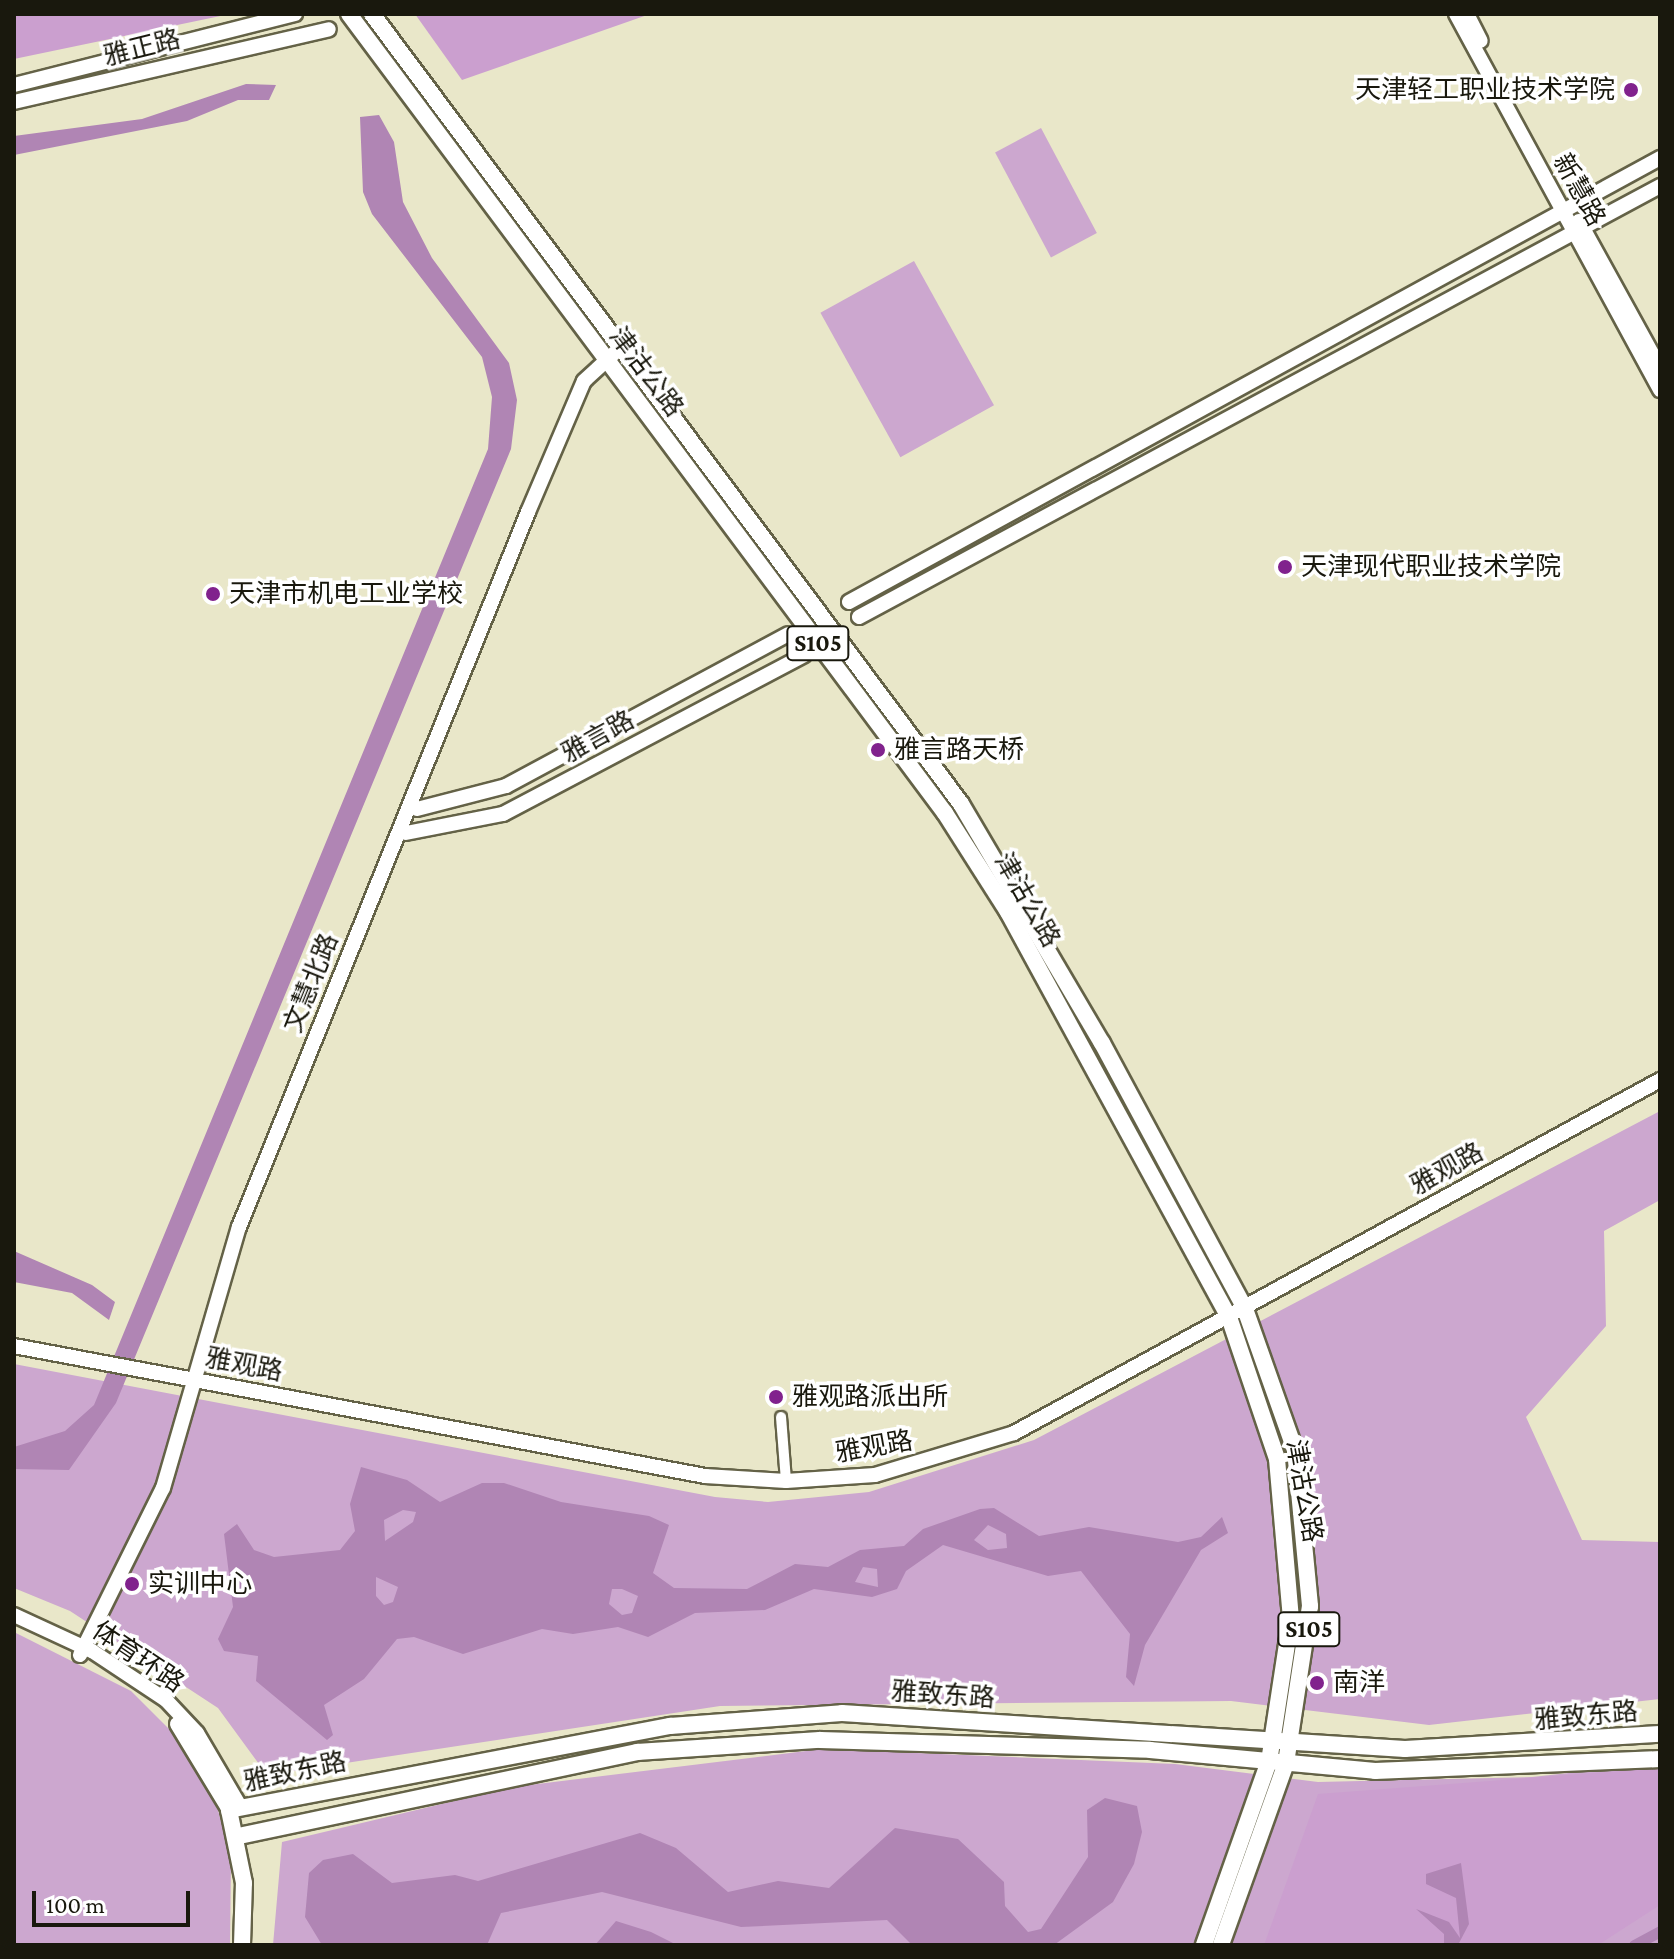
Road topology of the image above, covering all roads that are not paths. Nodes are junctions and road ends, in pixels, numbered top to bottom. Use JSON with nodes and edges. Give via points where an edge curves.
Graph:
{"nodes":[{"id":1,"x":295,"y":14,"type":"edge"},
{"id":2,"x":1456,"y":14,"type":"edge"},
{"id":3,"x":1467,"y":14,"type":"edge"},
{"id":4,"x":366,"y":18,"type":"edge"},
{"id":5,"x":329,"y":29,"type":"dead end"},
{"id":6,"x":14,"y":85,"type":"edge"},
{"id":7,"x":14,"y":102,"type":"edge"},
{"id":8,"x":1660,"y":158,"type":"edge"},
{"id":9,"x":1660,"y":186,"type":"edge"},
{"id":10,"x":1566,"y":208,"type":"junction"},
{"id":11,"x":1578,"y":230,"type":"junction"},
{"id":12,"x":1504,"y":242,"type":"junction"},
{"id":13,"x":1516,"y":265,"type":"junction"},
{"id":14,"x":1352,"y":325,"type":"junction"},
{"id":15,"x":625,"y":350,"type":"junction"},
{"id":16,"x":1363,"y":350,"type":"junction"},
{"id":17,"x":608,"y":361,"type":"junction"},
{"id":18,"x":1660,"y":368,"type":"edge"},
{"id":19,"x":1660,"y":390,"type":"edge"},
{"id":20,"x":1135,"y":443,"type":"junction"},
{"id":21,"x":1147,"y":467,"type":"junction"},
{"id":22,"x":921,"y":561,"type":"junction"},
{"id":23,"x":936,"y":581,"type":"junction"},
{"id":24,"x":849,"y":602,"type":"dead end"},
{"id":25,"x":859,"y":617,"type":"dead end"},
{"id":26,"x":788,"y":634,"type":"dead end"},
{"id":27,"x":804,"y":655,"type":"dead end"},
{"id":28,"x":417,"y":809,"type":"junction"},
{"id":29,"x":406,"y":833,"type":"junction"},
{"id":30,"x":1660,"y":1077,"type":"edge"},
{"id":31,"x":1244,"y":1306,"type":"junction"},
{"id":32,"x":1227,"y":1314,"type":"junction"},
{"id":33,"x":14,"y":1339,"type":"edge"},
{"id":34,"x":14,"y":1346,"type":"edge"},
{"id":35,"x":96,"y":1358,"type":"junction"},
{"id":36,"x":200,"y":1378,"type":"junction"},
{"id":37,"x":781,"y":1417,"type":"dead end"},
{"id":38,"x":785,"y":1478,"type":"junction"},
{"id":39,"x":14,"y":1615,"type":"edge"},
{"id":40,"x":14,"y":1625,"type":"edge"},
{"id":41,"x":86,"y":1653,"type":"junction"},
{"id":42,"x":1660,"y":1734,"type":"edge"},
{"id":43,"x":1283,"y":1743,"type":"junction"},
{"id":44,"x":1660,"y":1759,"type":"edge"},
{"id":45,"x":1278,"y":1762,"type":"junction"},
{"id":46,"x":235,"y":1809,"type":"junction"},
{"id":47,"x":244,"y":1836,"type":"junction"},
{"id":48,"x":242,"y":1945,"type":"edge"},
{"id":49,"x":251,"y":1945,"type":"edge"},
{"id":50,"x":1204,"y":1945,"type":"edge"},
{"id":51,"x":1221,"y":1945,"type":"edge"}],
"edges":[{"from":1,"to":6,"type":"main road","name":"雅正路"},
{"from":2,"to":10,"type":"main road","name":"新慧路"},
{"from":3,"to":10,"type":"main road","name":"新慧路"},
{"from":4,"to":15,"type":"main road","name":"津沽公路","number":"S105"},
{"from":4,"to":17,"type":"main road","name":"津沽公路","number":"S105"},
{"from":5,"to":7,"type":"main road","name":"雅正路"},
{"from":8,"to":10,"type":"main road"},
{"from":9,"to":11,"type":"main road"},
{"from":10,"to":11,"type":"main road","name":"新慧路"},
{"from":10,"to":12,"type":"main road"},
{"from":11,"to":13,"type":"main road"},
{"from":11,"to":18,"type":"main road","name":"新慧路"},
{"from":11,"to":19,"type":"main road","name":"新慧路"},
{"from":12,"to":13,"type":"street"},
{"from":12,"to":14,"type":"main road"},
{"from":13,"to":16,"type":"main road"},
{"from":14,"to":16,"type":"street"},
{"from":14,"to":20,"type":"main road"},
{"from":15,"to":17,"type":"main road","name":"文慧北路"},
{"from":15,"to":31,"type":"main road","name":"津沽公路","number":"S105","via":[[961,804]]},
{"from":16,"to":21,"type":"main road"},
{"from":17,"to":28,"type":"main road","name":"文慧北路","via":[[587,391]]},
{"from":17,"to":32,"type":"main road","name":"津沽公路","number":"S105","via":[[977,862]]},
{"from":17,"to":36,"type":"main road","name":"文慧北路","via":[[584,381],[283,1114],[228,1255]]},
{"from":20,"to":21,"type":"street"},
{"from":20,"to":22,"type":"main road"},
{"from":21,"to":23,"type":"main road"},
{"from":22,"to":23,"type":"street"},
{"from":22,"to":24,"type":"main road"},
{"from":23,"to":25,"type":"main road"},
{"from":26,"to":28,"type":"main road","name":"雅言路","via":[[506,786]]},
{"from":27,"to":29,"type":"main road","name":"雅言路","via":[[503,814]]},
{"from":28,"to":29,"type":"main road","name":"文慧北路"},
{"from":29,"to":36,"type":"main road","name":"文慧北路","via":[[233,1267]]},
{"from":30,"to":31,"type":"main road","name":"雅观路"},
{"from":31,"to":32,"type":"main road","name":"雅观路"},
{"from":31,"to":43,"type":"main road","name":"津沽公路","number":"S105","via":[[1280,1398],[1302,1491],[1310,1606]]},
{"from":32,"to":38,"type":"main road","name":"雅观路","via":[[990,1436],[874,1469]]},
{"from":32,"to":43,"type":"main road","name":"津沽公路","number":"S105","via":[[1277,1459],[1290,1549]]},
{"from":33,"to":35,"type":"main road","name":"雅观路"},
{"from":34,"to":35,"type":"main road","name":"雅观路"},
{"from":35,"to":36,"type":"main road","name":"雅观路"},
{"from":36,"to":38,"type":"main road","name":"雅观路","via":[[673,1465]]},
{"from":36,"to":41,"type":"main road","name":"文慧北路","via":[[169,1495]]},
{"from":37,"to":38,"type":"street"},
{"from":39,"to":41,"type":"main road","name":"体育环路"},
{"from":40,"to":41,"type":"main road","name":"体育环路"},
{"from":41,"to":46,"type":"main road","name":"体育环路","via":[[182,1717]]},
{"from":42,"to":43,"type":"main road","name":"雅致东路","via":[[1447,1749]]},
{"from":43,"to":45,"type":"main road","name":"津沽公路","number":"S105"},
{"from":43,"to":46,"type":"main road","name":"雅致东路","via":[[842,1713],[670,1726]]},
{"from":44,"to":45,"type":"main road","name":"雅致东路","via":[[1442,1771]]},
{"from":45,"to":47,"type":"main road","name":"雅致东路","via":[[991,1742],[820,1740],[637,1752]]},
{"from":45,"to":50,"type":"main road","name":"津沽公路","number":"S105"},
{"from":45,"to":51,"type":"main road","name":"津沽公路","number":"S105"},
{"from":46,"to":47,"type":"main road","name":"体育环路"},
{"from":47,"to":48,"type":"main road","name":"体育环路"},
{"from":47,"to":49,"type":"main road","name":"体育环路"}]}
